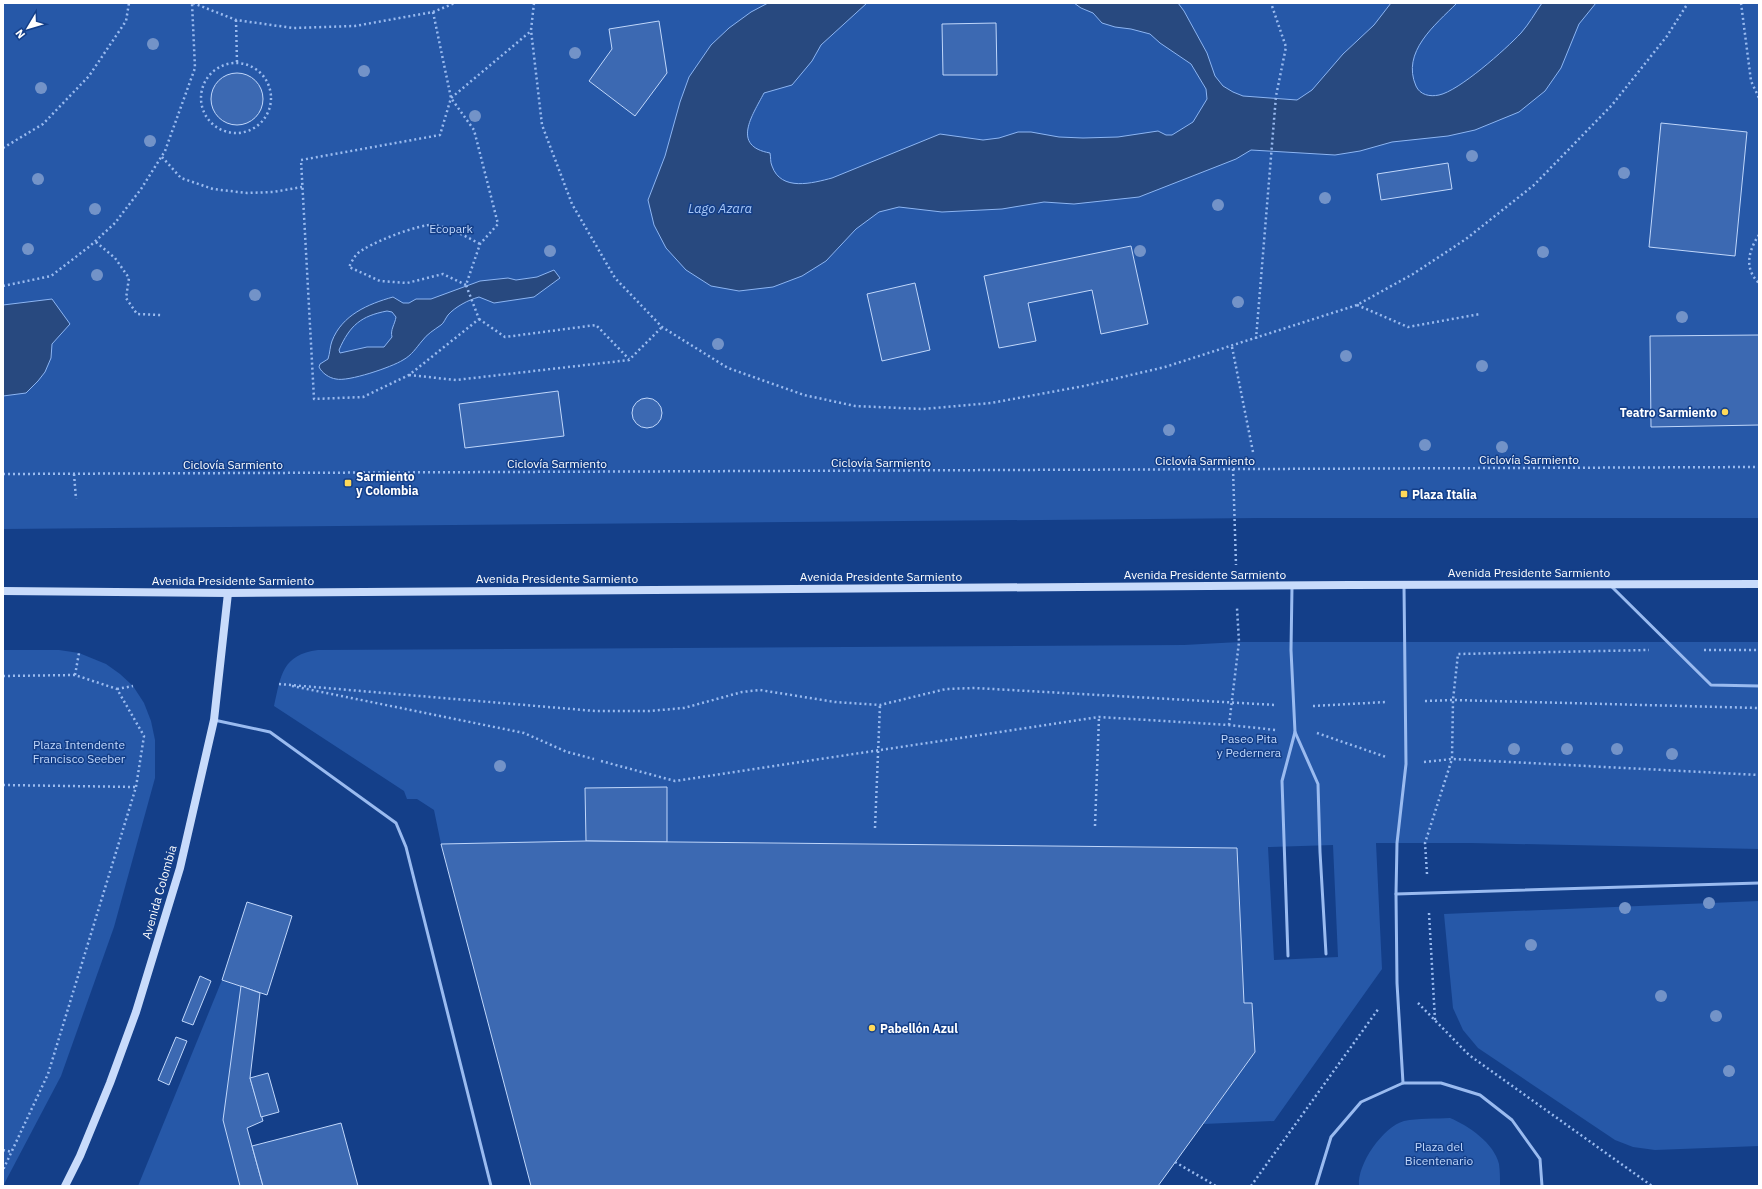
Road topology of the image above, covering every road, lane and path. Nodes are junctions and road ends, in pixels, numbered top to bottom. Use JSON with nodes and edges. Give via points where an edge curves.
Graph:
{"nodes":[{"id":1,"x":129,"y":3,"type":"edge"},
{"id":2,"x":192,"y":3,"type":"edge"},
{"id":3,"x":456,"y":3,"type":"edge"},
{"id":4,"x":534,"y":3,"type":"edge"},
{"id":5,"x":1271,"y":3,"type":"edge"},
{"id":6,"x":1688,"y":3,"type":"edge"},
{"id":7,"x":1741,"y":3,"type":"edge"},
{"id":8,"x":434,"y":12,"type":"junction"},
{"id":9,"x":236,"y":20,"type":"junction"},
{"id":10,"x":531,"y":30,"type":"junction"},
{"id":11,"x":237,"y":63,"type":"junction"},
{"id":12,"x":451,"y":98,"type":"junction"},
{"id":13,"x":1759,"y":98,"type":"edge"},
{"id":14,"x":3,"y":148,"type":"edge"},
{"id":15,"x":162,"y":156,"type":"junction"},
{"id":16,"x":302,"y":187,"type":"junction"},
{"id":17,"x":1759,"y":235,"type":"edge"},
{"id":18,"x":96,"y":242,"type":"junction"},
{"id":19,"x":480,"y":244,"type":"junction"},
{"id":20,"x":1759,"y":283,"type":"edge"},
{"id":21,"x":466,"y":285,"type":"junction"},
{"id":22,"x":3,"y":286,"type":"edge"},
{"id":23,"x":1357,"y":305,"type":"junction"},
{"id":24,"x":1480,"y":314,"type":"dead end"},
{"id":25,"x":161,"y":315,"type":"dead end"},
{"id":26,"x":479,"y":319,"type":"junction"},
{"id":27,"x":662,"y":327,"type":"junction"},
{"id":28,"x":1256,"y":339,"type":"junction"},
{"id":29,"x":1232,"y":347,"type":"junction"},
{"id":30,"x":629,"y":360,"type":"junction"},
{"id":31,"x":409,"y":375,"type":"junction"},
{"id":32,"x":1252,"y":452,"type":"dead end"},
{"id":33,"x":1759,"y":467,"type":"edge"},
{"id":34,"x":3,"y":474,"type":"edge"},
{"id":35,"x":74,"y":474,"type":"junction"},
{"id":36,"x":76,"y":500,"type":"dead end"},
{"id":37,"x":1608,"y":583,"type":"junction"},
{"id":38,"x":1759,"y":584,"type":"edge"},
{"id":39,"x":1292,"y":585,"type":"junction"},
{"id":40,"x":1404,"y":585,"type":"junction"},
{"id":41,"x":3,"y":591,"type":"edge"},
{"id":42,"x":228,"y":593,"type":"junction"},
{"id":43,"x":1675,"y":650,"type":"junction"},
{"id":44,"x":1759,"y":650,"type":"edge"},
{"id":45,"x":79,"y":653,"type":"dead end"},
{"id":46,"x":75,"y":675,"type":"junction"},
{"id":47,"x":3,"y":676,"type":"edge"},
{"id":48,"x":133,"y":686,"type":"dead end"},
{"id":49,"x":1759,"y":686,"type":"edge"},
{"id":50,"x":117,"y":689,"type":"junction"},
{"id":51,"x":1453,"y":700,"type":"junction"},
{"id":52,"x":1405,"y":702,"type":"junction"},
{"id":53,"x":880,"y":705,"type":"junction"},
{"id":54,"x":1293,"y":706,"type":"junction"},
{"id":55,"x":1759,"y":708,"type":"edge"},
{"id":56,"x":595,"y":711,"type":"junction"},
{"id":57,"x":596,"y":715,"type":"dead end"},
{"id":58,"x":1099,"y":717,"type":"junction"},
{"id":59,"x":214,"y":720,"type":"junction"},
{"id":60,"x":1295,"y":732,"type":"junction"},
{"id":61,"x":878,"y":750,"type":"junction"},
{"id":62,"x":594,"y":759,"type":"dead end"},
{"id":63,"x":1452,"y":759,"type":"junction"},
{"id":64,"x":601,"y":761,"type":"dead end"},
{"id":65,"x":1406,"y":764,"type":"junction"},
{"id":66,"x":1759,"y":775,"type":"edge"},
{"id":67,"x":3,"y":785,"type":"edge"},
{"id":68,"x":136,"y":787,"type":"junction"},
{"id":69,"x":1095,"y":826,"type":"dead end"},
{"id":70,"x":875,"y":828,"type":"dead end"},
{"id":71,"x":1759,"y":883,"type":"edge"},
{"id":72,"x":1396,"y":894,"type":"junction"},
{"id":73,"x":1326,"y":954,"type":"dead end"},
{"id":74,"x":1288,"y":956,"type":"dead end"},
{"id":75,"x":1397,"y":983,"type":"junction"},
{"id":76,"x":1403,"y":1083,"type":"junction"},
{"id":77,"x":3,"y":1150,"type":"edge"},
{"id":78,"x":12,"y":1152,"type":"junction"},
{"id":79,"x":1175,"y":1162,"type":"dead end"},
{"id":80,"x":3,"y":1170,"type":"edge"},
{"id":81,"x":65,"y":1186,"type":"edge"},
{"id":82,"x":491,"y":1186,"type":"edge"},
{"id":83,"x":1216,"y":1186,"type":"edge"},
{"id":84,"x":1251,"y":1186,"type":"edge"},
{"id":85,"x":1316,"y":1186,"type":"edge"},
{"id":86,"x":1542,"y":1186,"type":"edge"},
{"id":87,"x":1652,"y":1186,"type":"edge"}],
"edges":[{"from":1,"to":14,"type":"path","via":[[126,21],[89,76],[43,124]]},
{"from":2,"to":9,"type":"path"},
{"from":2,"to":15,"type":"path","via":[[195,68]]},
{"from":3,"to":8,"type":"path"},
{"from":4,"to":10,"type":"path"},
{"from":5,"to":28,"type":"path","via":[[1286,47],[1276,96]]},
{"from":6,"to":23,"type":"path","via":[[1667,36],[1612,105],[1534,185],[1459,243],[1413,274]]},
{"from":7,"to":13,"type":"path","via":[[1751,81]]},
{"from":8,"to":9,"type":"path","via":[[339,27],[293,28]]},
{"from":8,"to":12,"type":"path"},
{"from":9,"to":11,"type":"path"},
{"from":10,"to":12,"type":"path"},
{"from":10,"to":27,"type":"path","via":[[542,124],[572,204],[615,278]]},
{"from":11,"to":11,"type":"path","via":[[225,65],[214,71],[206,80],[201,104],[205,116],[213,126],[224,132],[236,134],[248,132],[259,126],[272,105],[272,93],[267,81],[254,68]]},
{"from":12,"to":16,"type":"path","via":[[440,135],[301,160]]},
{"from":12,"to":19,"type":"path","via":[[474,130],[498,224]]},
{"from":15,"to":16,"type":"path","via":[[181,178],[213,189],[247,193]]},
{"from":15,"to":18,"type":"path","via":[[116,223]]},
{"from":16,"to":31,"type":"path","via":[[314,399],[363,397]]},
{"from":17,"to":20,"type":"path","via":[[1752,244],[1749,256],[1749,268]]},
{"from":18,"to":22,"type":"path","via":[[51,276]]},
{"from":18,"to":25,"type":"path","via":[[115,258],[129,278],[126,298],[137,314]]},
{"from":19,"to":21,"type":"path"},
{"from":19,"to":21,"type":"path","via":[[457,231],[433,225],[420,226],[370,246],[357,254],[349,267],[380,281],[407,283],[443,274]]},
{"from":21,"to":26,"type":"path"},
{"from":23,"to":24,"type":"path","via":[[1408,327]]},
{"from":23,"to":28,"type":"path"},
{"from":26,"to":30,"type":"path","via":[[505,337],[596,325]]},
{"from":26,"to":31,"type":"path"},
{"from":27,"to":29,"type":"path","via":[[728,368],[804,395],[855,406],[923,409],[991,403],[1084,386],[1164,368]]},
{"from":27,"to":30,"type":"path"},
{"from":28,"to":29,"type":"path"},
{"from":29,"to":32,"type":"path"},
{"from":30,"to":31,"type":"path","via":[[456,380]]},
{"from":33,"to":35,"type":"path","name":"Ciclovía Sarmiento"},
{"from":34,"to":35,"type":"path","name":"Ciclovía Sarmiento"},
{"from":35,"to":36,"type":"path"},
{"from":37,"to":38,"type":"main road","name":"Avenida Presidente Sarmiento"},
{"from":37,"to":40,"type":"main road","name":"Avenida Presidente Sarmiento"},
{"from":37,"to":43,"type":"lane"},
{"from":39,"to":40,"type":"main road","name":"Avenida Presidente Sarmiento"},
{"from":39,"to":42,"type":"main road","name":"Avenida Presidente Sarmiento"},
{"from":39,"to":54,"type":"lane"},
{"from":40,"to":52,"type":"lane"},
{"from":41,"to":42,"type":"main road","name":"Avenida Presidente Sarmiento"},
{"from":42,"to":59,"type":"main road","name":"Avenida Colombia"},
{"from":43,"to":44,"type":"path"},
{"from":43,"to":49,"type":"lane","via":[[1711,685]]},
{"from":43,"to":51,"type":"path","via":[[1458,654]]},
{"from":45,"to":46,"type":"path"},
{"from":46,"to":47,"type":"path"},
{"from":46,"to":50,"type":"path"},
{"from":48,"to":50,"type":"path"},
{"from":50,"to":68,"type":"path","via":[[144,736]]},
{"from":51,"to":52,"type":"path"},
{"from":51,"to":55,"type":"path"},
{"from":51,"to":63,"type":"path"},
{"from":52,"to":54,"type":"path"},
{"from":52,"to":65,"type":"lane"},
{"from":53,"to":54,"type":"path","via":[[946,690],[975,688]]},
{"from":53,"to":56,"type":"path","via":[[835,702],[760,690],[742,692],[684,708]]},
{"from":53,"to":61,"type":"path"},
{"from":54,"to":60,"type":"lane"},
{"from":56,"to":57,"type":"path"},
{"from":56,"to":62,"type":"path","via":[[279,684],[524,733],[567,752]]},
{"from":58,"to":60,"type":"path"},
{"from":58,"to":61,"type":"path"},
{"from":58,"to":69,"type":"path"},
{"from":59,"to":81,"type":"main road","name":"Avenida Colombia","via":[[180,868],[136,1012],[101,1105]]},
{"from":59,"to":82,"type":"lane","via":[[270,732],[396,823],[406,847]]},
{"from":60,"to":65,"type":"path","via":[[1317,733]]},
{"from":60,"to":73,"type":"lane","via":[[1318,784]]},
{"from":60,"to":74,"type":"lane","via":[[1282,781]]},
{"from":61,"to":64,"type":"path","via":[[676,781]]},
{"from":61,"to":70,"type":"path"},
{"from":63,"to":65,"type":"path"},
{"from":63,"to":66,"type":"path"},
{"from":65,"to":72,"type":"lane","via":[[1397,843]]},
{"from":67,"to":68,"type":"path"},
{"from":68,"to":78,"type":"path","via":[[48,1074]]},
{"from":71,"to":72,"type":"lane"},
{"from":72,"to":75,"type":"lane"},
{"from":75,"to":76,"type":"lane"},
{"from":75,"to":84,"type":"path"},
{"from":75,"to":87,"type":"path","via":[[1470,1055]]},
{"from":76,"to":85,"type":"lane","via":[[1361,1102],[1331,1137]]},
{"from":76,"to":86,"type":"lane","via":[[1441,1083],[1480,1095],[1512,1120],[1540,1159]]},
{"from":77,"to":78,"type":"path"},
{"from":78,"to":80,"type":"path"},
{"from":79,"to":83,"type":"path"}]}
